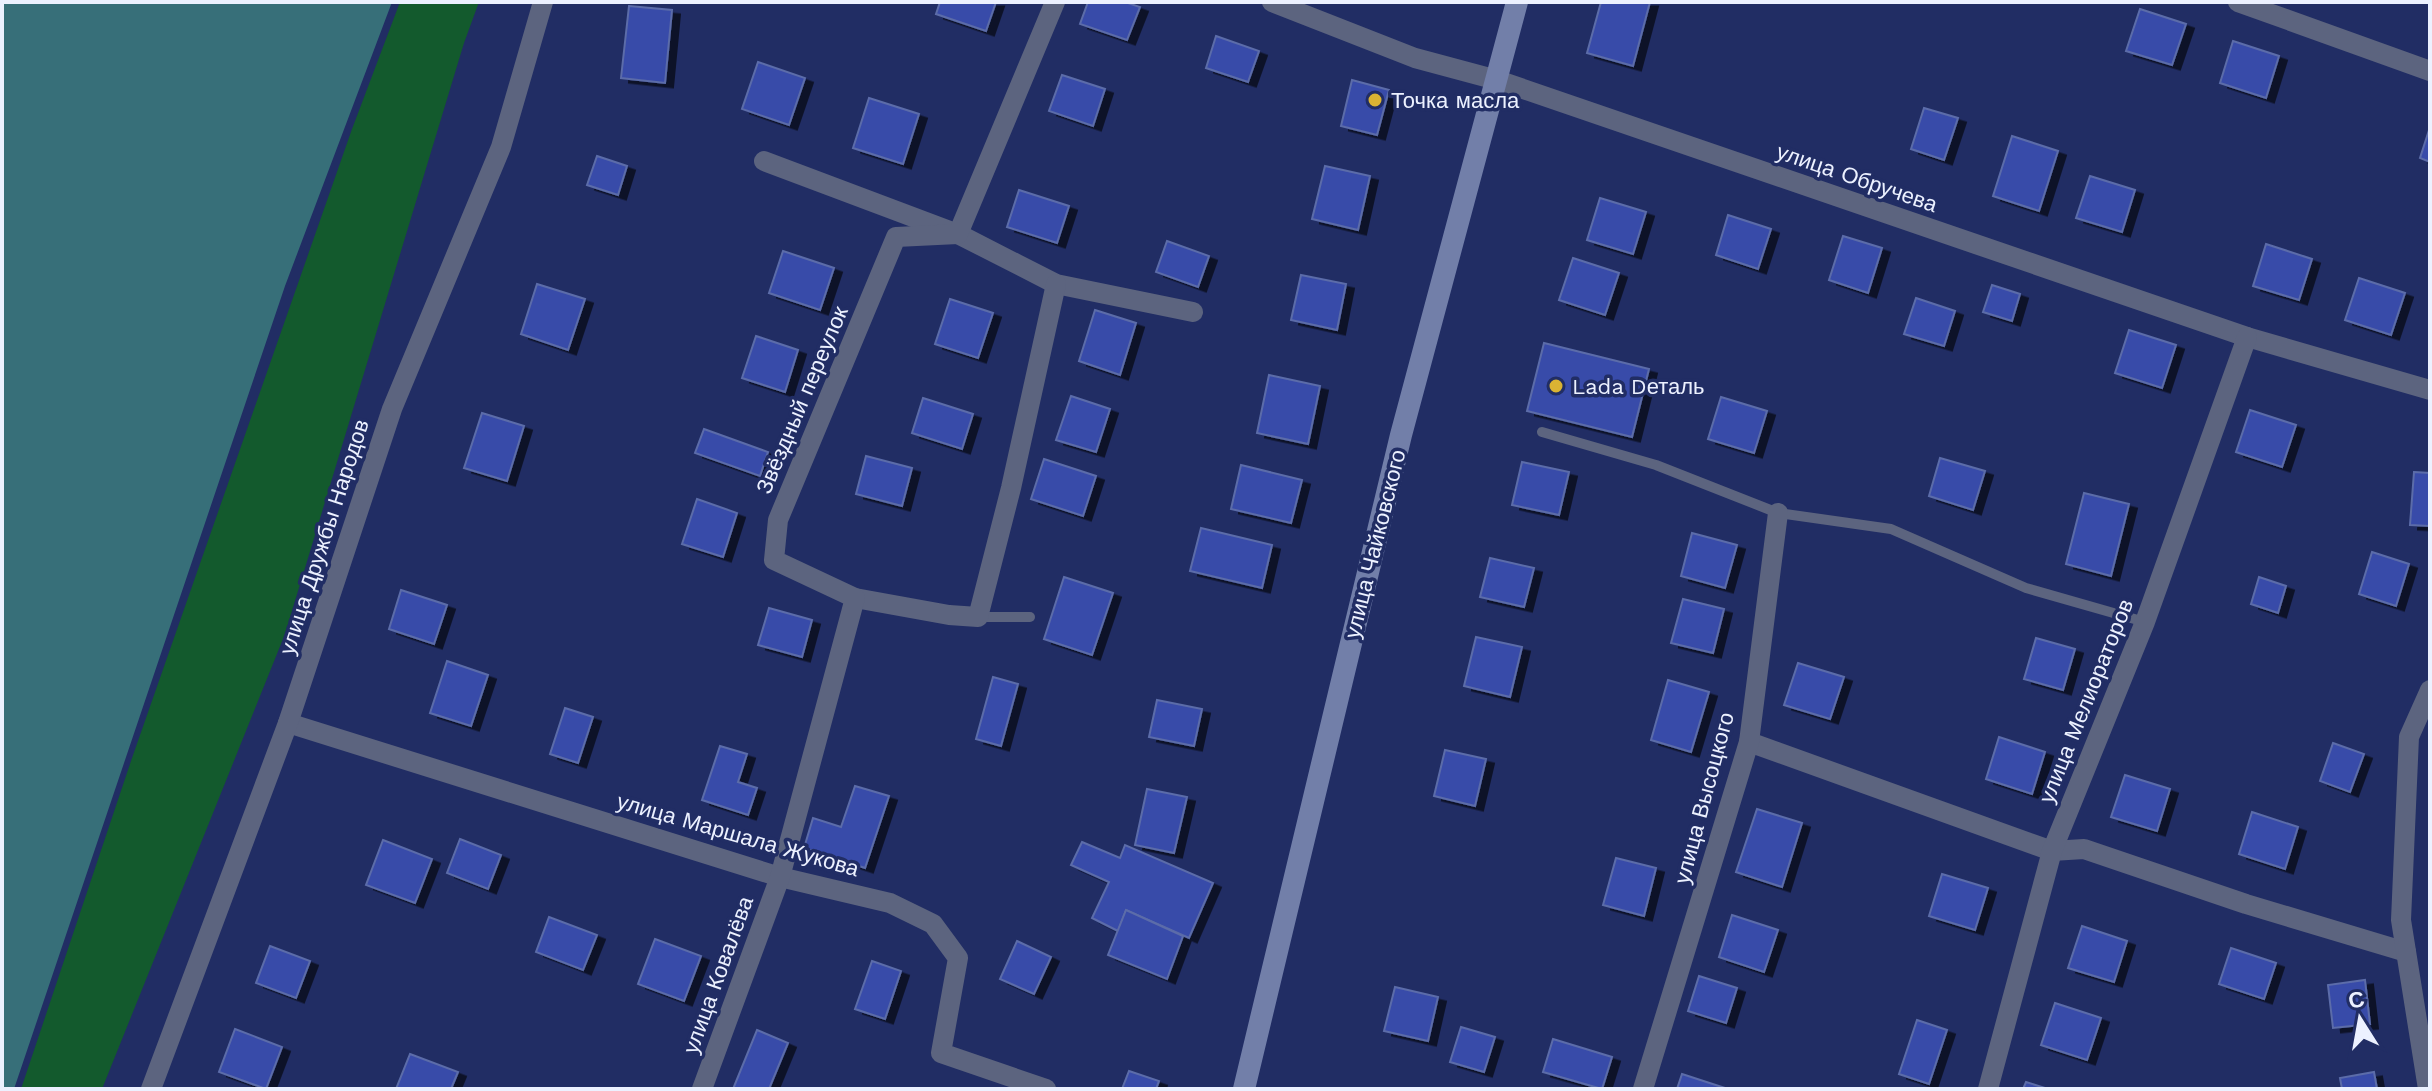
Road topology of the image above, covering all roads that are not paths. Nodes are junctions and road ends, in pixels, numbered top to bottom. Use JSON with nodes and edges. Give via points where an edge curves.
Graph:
{"nodes":[{"id":1,"x":543,"y":2,"type":"edge"},
{"id":2,"x":1055,"y":2,"type":"edge"},
{"id":3,"x":1272,"y":2,"type":"edge"},
{"id":4,"x":1517,"y":2,"type":"edge"},
{"id":5,"x":2238,"y":2,"type":"edge"},
{"id":6,"x":2430,"y":71,"type":"edge"},
{"id":7,"x":1497,"y":80,"type":"junction"},
{"id":8,"x":764,"y":161,"type":"dead end"},
{"id":9,"x":958,"y":234,"type":"junction"},
{"id":10,"x":1056,"y":284,"type":"junction"},
{"id":11,"x":1193,"y":312,"type":"dead end"},
{"id":12,"x":2247,"y":337,"type":"junction"},
{"id":13,"x":2430,"y":390,"type":"edge"},
{"id":14,"x":1542,"y":432,"type":"dead end"},
{"id":15,"x":1778,"y":513,"type":"junction"},
{"id":16,"x":855,"y":598,"type":"junction"},
{"id":17,"x":978,"y":617,"type":"junction"},
{"id":18,"x":1030,"y":617,"type":"dead end"},
{"id":19,"x":2145,"y":622,"type":"junction"},
{"id":20,"x":2430,"y":690,"type":"edge"},
{"id":21,"x":288,"y":723,"type":"junction"},
{"id":22,"x":1749,"y":742,"type":"junction"},
{"id":23,"x":2052,"y":851,"type":"junction"},
{"id":24,"x":780,"y":877,"type":"junction"},
{"id":25,"x":2406,"y":952,"type":"junction"},
{"id":26,"x":151,"y":1089,"type":"edge"},
{"id":27,"x":702,"y":1089,"type":"edge"},
{"id":28,"x":1046,"y":1089,"type":"edge"},
{"id":29,"x":1244,"y":1089,"type":"edge"},
{"id":30,"x":1643,"y":1089,"type":"edge"},
{"id":31,"x":1988,"y":1089,"type":"edge"},
{"id":32,"x":2428,"y":1089,"type":"edge"}],
"edges":[{"from":1,"to":21,"type":"street","name":"улица Дружбы Народов","via":[[501,147],[392,409]]},
{"from":2,"to":9,"type":"street"},
{"from":3,"to":7,"type":"street","name":"улица Обручева","via":[[1415,58]]},
{"from":4,"to":7,"type":"main road","name":"улица Чайковского"},
{"from":5,"to":6,"type":"street"},
{"from":7,"to":12,"type":"street","name":"улица Обручева"},
{"from":7,"to":29,"type":"main road","name":"улица Чайковского","via":[[1401,435]]},
{"from":8,"to":9,"type":"street","name":"Звёздный переулок"},
{"from":9,"to":10,"type":"street","name":"Звёздный переулок"},
{"from":9,"to":16,"type":"street","name":"Звёздный переулок","via":[[896,237],[778,520],[774,560]]},
{"from":10,"to":11,"type":"street","name":"Звёздный переулок"},
{"from":10,"to":17,"type":"street"},
{"from":12,"to":13,"type":"street","name":"улица Обручева"},
{"from":12,"to":19,"type":"street","name":"улица Мелиораторов"},
{"from":14,"to":15,"type":"lane","via":[[1656,465]]},
{"from":15,"to":19,"type":"lane","via":[[1891,529],[2026,588]]},
{"from":15,"to":22,"type":"street","name":"улица Высоцкого"},
{"from":16,"to":17,"type":"street","name":"Звёздный переулок"},
{"from":16,"to":24,"type":"street"},
{"from":17,"to":18,"type":"lane"},
{"from":19,"to":23,"type":"street","name":"улица Мелиораторов"},
{"from":20,"to":25,"type":"street","via":[[2409,737],[2401,920]]},
{"from":21,"to":24,"type":"street","name":"улица Маршала Жукова"},
{"from":21,"to":26,"type":"street","name":"улица Дружбы Народов"},
{"from":22,"to":23,"type":"street"},
{"from":22,"to":30,"type":"street","name":"улица Высоцкого"},
{"from":23,"to":25,"type":"street","via":[[2084,849]]},
{"from":23,"to":31,"type":"street","name":"улица Мелиораторов"},
{"from":24,"to":27,"type":"street","name":"улица Ковалёва"},
{"from":24,"to":28,"type":"street","name":"улица Маршала Жукова","via":[[890,903],[933,924],[958,958],[941,1053]]},
{"from":25,"to":32,"type":"street"}]}
